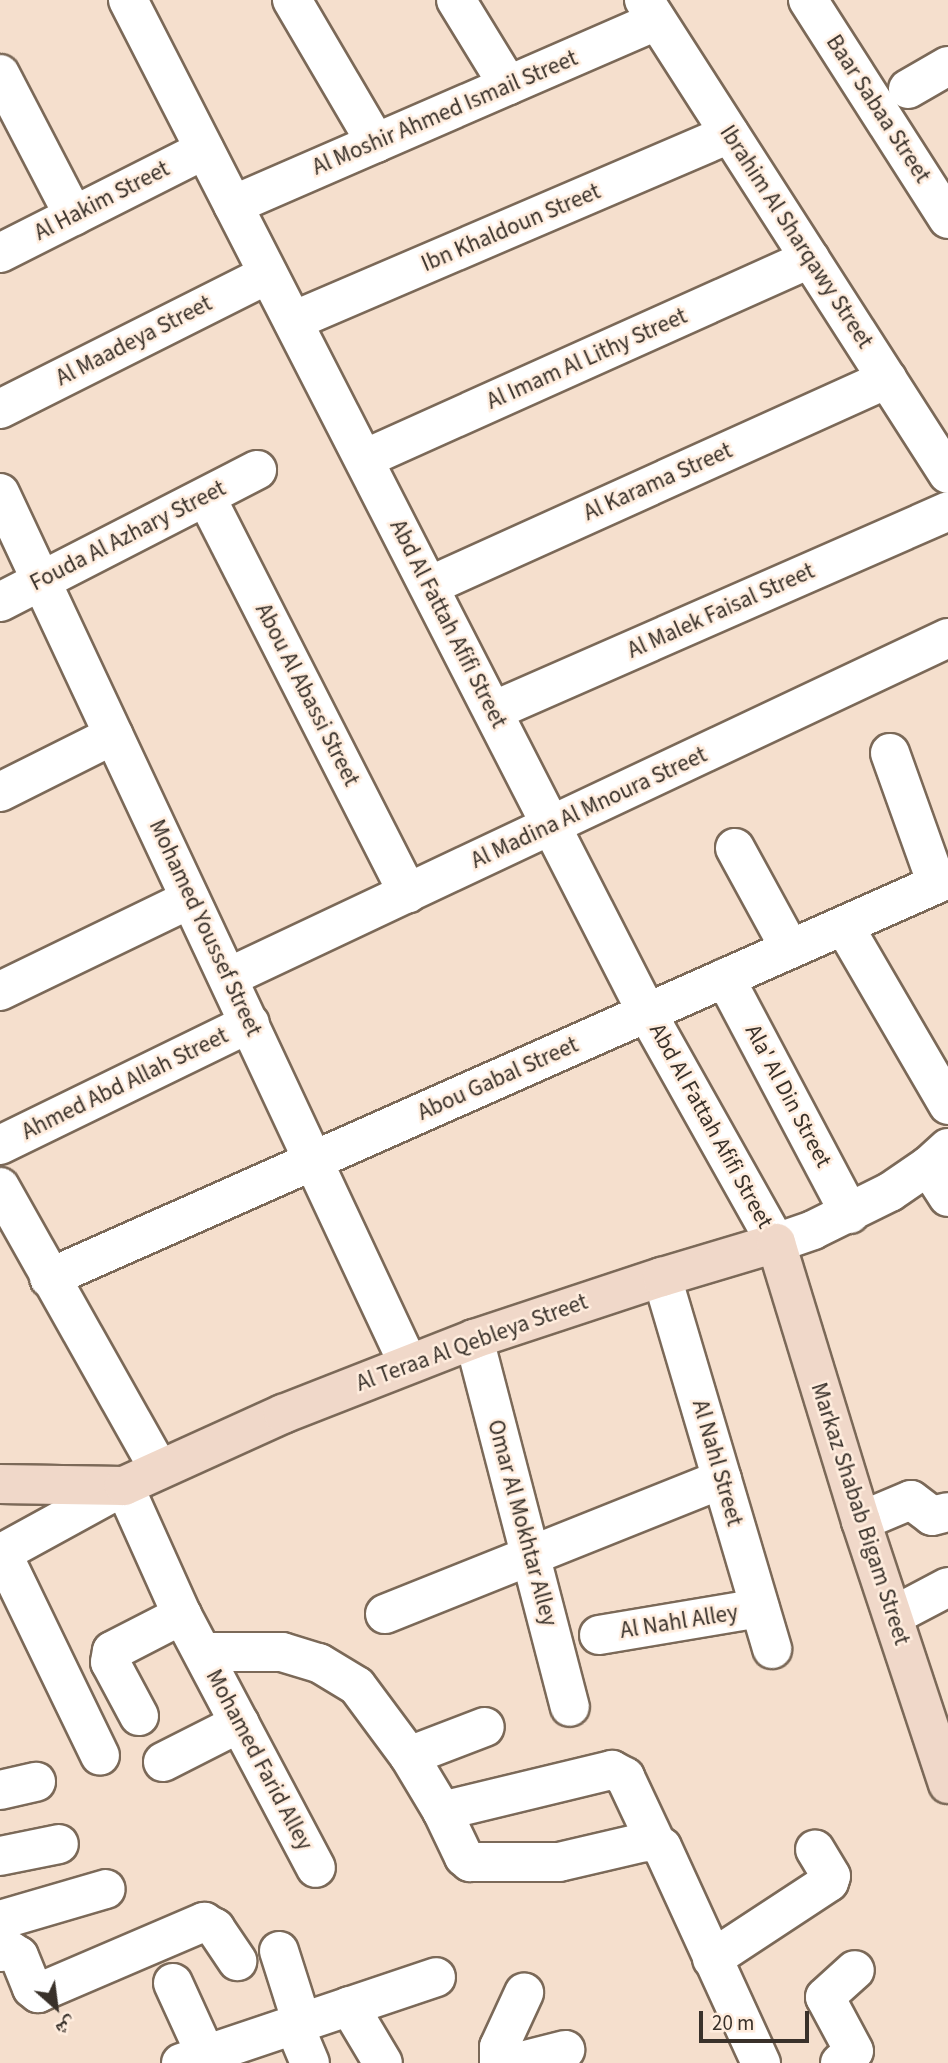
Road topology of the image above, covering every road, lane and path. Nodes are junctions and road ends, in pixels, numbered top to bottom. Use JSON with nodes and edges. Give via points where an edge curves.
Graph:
{"nodes":[{"id":1,"x":128,"y":0,"type":"edge"},
{"id":2,"x":292,"y":0,"type":"edge"},
{"id":3,"x":456,"y":0,"type":"edge"},
{"id":4,"x":808,"y":0,"type":"edge"},
{"id":5,"x":651,"y":10,"type":"edge"},
{"id":6,"x":948,"y":66,"type":"edge"},
{"id":7,"x":0,"y":74,"type":"edge"},
{"id":8,"x":508,"y":85,"type":"junction"},
{"id":9,"x":908,"y":89,"type":"dead end"},
{"id":10,"x":730,"y":134,"type":"junction"},
{"id":11,"x":376,"y":143,"type":"junction"},
{"id":12,"x":204,"y":150,"type":"junction"},
{"id":13,"x":944,"y":203,"type":"edge"},
{"id":14,"x":233,"y":205,"type":"junction"},
{"id":15,"x":74,"y":216,"type":"junction"},
{"id":16,"x":0,"y":253,"type":"edge"},
{"id":17,"x":810,"y":259,"type":"junction"},
{"id":18,"x":268,"y":274,"type":"junction"},
{"id":19,"x":293,"y":321,"type":"junction"},
{"id":20,"x":887,"y":379,"type":"junction"},
{"id":21,"x":0,"y":409,"type":"edge"},
{"id":22,"x":364,"y":459,"type":"junction"},
{"id":23,"x":257,"y":470,"type":"dead end"},
{"id":24,"x":948,"y":474,"type":"edge"},
{"id":25,"x":0,"y":493,"type":"edge"},
{"id":26,"x":206,"y":497,"type":"junction"},
{"id":27,"x":948,"y":511,"type":"edge"},
{"id":28,"x":42,"y":580,"type":"junction"},
{"id":29,"x":429,"y":586,"type":"junction"},
{"id":30,"x":0,"y":602,"type":"edge"},
{"id":31,"x":948,"y":638,"type":"edge"},
{"id":32,"x":493,"y":711,"type":"junction"},
{"id":33,"x":114,"y":735,"type":"junction"},
{"id":34,"x":890,"y":753,"type":"dead end"},
{"id":35,"x":0,"y":792,"type":"edge"},
{"id":36,"x":552,"y":826,"type":"junction"},
{"id":37,"x":735,"y":848,"type":"dead end"},
{"id":38,"x":942,"y":881,"type":"edge"},
{"id":39,"x":408,"y":894,"type":"junction"},
{"id":40,"x":190,"y":899,"type":"junction"},
{"id":41,"x":844,"y":926,"type":"junction"},
{"id":42,"x":790,"y":949,"type":"junction"},
{"id":43,"x":229,"y":977,"type":"junction"},
{"id":44,"x":726,"y":978,"type":"junction"},
{"id":45,"x":0,"y":991,"type":"edge"},
{"id":46,"x":647,"y":1013,"type":"junction"},
{"id":47,"x":250,"y":1023,"type":"junction"},
{"id":48,"x":948,"y":1105,"type":"edge"},
{"id":49,"x":0,"y":1145,"type":"edge"},
{"id":50,"x":315,"y":1160,"type":"junction"},
{"id":51,"x":941,"y":1170,"type":"edge"},
{"id":52,"x":0,"y":1187,"type":"edge"},
{"id":53,"x":850,"y":1214,"type":"junction"},
{"id":54,"x":776,"y":1244,"type":"junction"},
{"id":55,"x":662,"y":1277,"type":"junction"},
{"id":56,"x":49,"y":1278,"type":"junction"},
{"id":57,"x":474,"y":1339,"type":"junction"},
{"id":58,"x":408,"y":1363,"type":"junction"},
{"id":59,"x":159,"y":1469,"type":"junction"},
{"id":60,"x":722,"y":1479,"type":"junction"},
{"id":61,"x":0,"y":1484,"type":"edge"},
{"id":62,"x":124,"y":1486,"type":"junction"},
{"id":63,"x":948,"y":1512,"type":"edge"},
{"id":64,"x":861,"y":1521,"type":"junction"},
{"id":65,"x":1,"y":1553,"type":"edge"},
{"id":66,"x":530,"y":1556,"type":"junction"},
{"id":67,"x":948,"y":1587,"type":"edge"},
{"id":68,"x":760,"y":1608,"type":"junction"},
{"id":69,"x":385,"y":1614,"type":"dead end"},
{"id":70,"x":182,"y":1615,"type":"junction"},
{"id":71,"x":893,"y":1616,"type":"junction"},
{"id":72,"x":598,"y":1635,"type":"dead end"},
{"id":73,"x":772,"y":1649,"type":"dead end"},
{"id":74,"x":203,"y":1652,"type":"junction"},
{"id":75,"x":570,"y":1707,"type":"dead end"},
{"id":76,"x":139,"y":1716,"type":"dead end"},
{"id":77,"x":240,"y":1723,"type":"junction"},
{"id":78,"x":485,"y":1727,"type":"dead end"},
{"id":79,"x":941,"y":1739,"type":"edge"},
{"id":80,"x":100,"y":1756,"type":"dead end"},
{"id":81,"x":409,"y":1756,"type":"junction"},
{"id":82,"x":163,"y":1762,"type":"dead end"},
{"id":83,"x":948,"y":1784,"type":"edge"},
{"id":84,"x":442,"y":1811,"type":"junction"},
{"id":85,"x":656,"y":1843,"type":"junction"},
{"id":86,"x":59,"y":1844,"type":"dead end"},
{"id":87,"x":815,"y":1849,"type":"dead end"},
{"id":88,"x":0,"y":1856,"type":"edge"},
{"id":89,"x":316,"y":1868,"type":"dead end"},
{"id":90,"x":106,"y":1889,"type":"dead end"},
{"id":91,"x":0,"y":1920,"type":"edge"},
{"id":92,"x":279,"y":1951,"type":"dead end"},
{"id":93,"x":0,"y":1952,"type":"edge"},
{"id":94,"x":712,"y":1959,"type":"junction"},
{"id":95,"x":237,"y":1961,"type":"dead end"},
{"id":96,"x":855,"y":1970,"type":"dead end"},
{"id":97,"x":436,"y":1977,"type":"dead end"},
{"id":98,"x":173,"y":1983,"type":"dead end"},
{"id":99,"x":524,"y":1993,"type":"dead end"},
{"id":100,"x":349,"y":2007,"type":"junction"},
{"id":101,"x":298,"y":2024,"type":"junction"},
{"id":102,"x":565,"y":2050,"type":"dead end"},
{"id":103,"x":194,"y":2059,"type":"edge"},
{"id":104,"x":310,"y":2063,"type":"edge"},
{"id":105,"x":383,"y":2063,"type":"edge"},
{"id":106,"x":499,"y":2063,"type":"edge"},
{"id":107,"x":514,"y":2063,"type":"edge"},
{"id":108,"x":761,"y":2063,"type":"edge"},
{"id":109,"x":840,"y":2063,"type":"edge"}],
"edges":[{"from":1,"to":12,"type":"street","name":"Abd Al Fattah Afifi Street"},
{"from":2,"to":11,"type":"street"},
{"from":3,"to":8,"type":"street"},
{"from":4,"to":13,"type":"street","name":"Baar Sabaa Street"},
{"from":5,"to":8,"type":"street","name":"Al Moshir Ahmed Ismail Street"},
{"from":5,"to":10,"type":"street","name":"Ibrahim Al Sharqawy Street"},
{"from":6,"to":9,"type":"street"},
{"from":7,"to":15,"type":"street"},
{"from":8,"to":11,"type":"street","name":"Al Moshir Ahmed Ismail Street"},
{"from":10,"to":17,"type":"street","name":"Ibrahim Al Sharqawy Street"},
{"from":10,"to":19,"type":"street","name":"Ibn Khaldoun Street"},
{"from":11,"to":14,"type":"street","name":"Al Moshir Ahmed Ismail Street"},
{"from":12,"to":14,"type":"street","name":"Abd Al Fattah Afifi Street"},
{"from":12,"to":15,"type":"street","name":"Al Hakim Street"},
{"from":14,"to":18,"type":"street","name":"Abd Al Fattah Afifi Street"},
{"from":15,"to":16,"type":"street","name":"Al Hakim Street"},
{"from":17,"to":20,"type":"street","name":"Ibrahim Al Sharqawy Street"},
{"from":17,"to":22,"type":"street","name":"Al Imam Al Lithy Street"},
{"from":18,"to":19,"type":"street","name":"Abd Al Fattah Afifi Street"},
{"from":18,"to":21,"type":"street","name":"Al Maadeya Street"},
{"from":19,"to":22,"type":"street","name":"Abd Al Fattah Afifi Street"},
{"from":20,"to":24,"type":"street","name":"Ibrahim Al Sharqawy Street"},
{"from":20,"to":29,"type":"street","name":"Al Karama Street"},
{"from":22,"to":29,"type":"street","name":"Abd Al Fattah Afifi Street"},
{"from":23,"to":26,"type":"street","name":"Fouda Al Azhary Street"},
{"from":25,"to":28,"type":"street","name":"Mohamed Youssef Street"},
{"from":26,"to":28,"type":"street","name":"Fouda Al Azhary Street"},
{"from":26,"to":39,"type":"street","name":"Abou Al Abassi Street"},
{"from":27,"to":32,"type":"street","name":"Al Malek Faisal Street"},
{"from":28,"to":30,"type":"street","name":"Fouda Al Azhary Street"},
{"from":28,"to":33,"type":"street","name":"Mohamed Youssef Street"},
{"from":29,"to":32,"type":"street","name":"Abd Al Fattah Afifi Street"},
{"from":31,"to":36,"type":"street","name":"Al Madina Al Mnoura Street"},
{"from":32,"to":36,"type":"street","name":"Abd Al Fattah Afifi Street"},
{"from":33,"to":35,"type":"street"},
{"from":33,"to":40,"type":"street","name":"Mohamed Youssef Street"},
{"from":34,"to":38,"type":"street"},
{"from":36,"to":39,"type":"street","name":"Al Madina Al Mnoura Street"},
{"from":36,"to":46,"type":"street","name":"Abd Al Fattah Afifi Street"},
{"from":37,"to":42,"type":"street"},
{"from":38,"to":41,"type":"street","name":"Abou Gabal Street"},
{"from":39,"to":43,"type":"street","name":"Al Madina Al Mnoura Street"},
{"from":40,"to":43,"type":"street","name":"Mohamed Youssef Street"},
{"from":40,"to":45,"type":"street"},
{"from":41,"to":42,"type":"street","name":"Abou Gabal Street"},
{"from":41,"to":48,"type":"street"},
{"from":42,"to":44,"type":"street","name":"Abou Gabal Street"},
{"from":43,"to":47,"type":"street","name":"Mohamed Youssef Street"},
{"from":44,"to":46,"type":"street","name":"Abou Gabal Street"},
{"from":44,"to":53,"type":"street","name":"Ala' Al Din Street"},
{"from":46,"to":50,"type":"street","name":"Abou Gabal Street"},
{"from":46,"to":54,"type":"street","name":"Abd Al Fattah Afifi Street"},
{"from":47,"to":49,"type":"street","name":"Ahmed Abd Allah Street"},
{"from":47,"to":50,"type":"street","name":"Mohamed Youssef Street"},
{"from":50,"to":56,"type":"street","name":"Abou Gabal Street"},
{"from":50,"to":58,"type":"street","name":"Mohamed Youssef Street"},
{"from":51,"to":53,"type":"street","name":"Al Teraa Al Qebleya Street"},
{"from":52,"to":56,"type":"street"},
{"from":53,"to":54,"type":"street","name":"Al Teraa Al Qebleya Street"},
{"from":54,"to":55,"type":"main road","name":"Al Teraa Al Qebleya Street"},
{"from":54,"to":64,"type":"main road","name":"Markaz Shabab Bigam Street"},
{"from":55,"to":57,"type":"main road","name":"Al Teraa Al Qebleya Street"},
{"from":55,"to":60,"type":"street","name":"Al Nahl Street"},
{"from":56,"to":59,"type":"street"},
{"from":57,"to":58,"type":"main road","name":"Al Teraa Al Qebleya Street"},
{"from":57,"to":66,"type":"street","name":"Omar Al Mokhtar Alley"},
{"from":58,"to":59,"type":"main road","name":"Al Teraa Al Qebleya Street"},
{"from":59,"to":62,"type":"main road","name":"Al Teraa Al Qebleya Street"},
{"from":60,"to":66,"type":"street"},
{"from":60,"to":68,"type":"street","name":"Al Nahl Street"},
{"from":61,"to":62,"type":"main road"},
{"from":62,"to":65,"type":"street","name":"Al Teraa Al Qebleya Street"},
{"from":62,"to":70,"type":"street","name":"Mohamed Farid Alley"},
{"from":63,"to":64,"type":"street","via":[[932,1516],[911,1500]]},
{"from":64,"to":71,"type":"main road","name":"Markaz Shabab Bigam Street"},
{"from":65,"to":80,"type":"street"},
{"from":66,"to":69,"type":"street"},
{"from":66,"to":75,"type":"street","name":"Omar Al Mokhtar Alley"},
{"from":67,"to":71,"type":"street"},
{"from":68,"to":72,"type":"street","name":"Al Nahl Alley"},
{"from":68,"to":73,"type":"street","name":"Al Nahl Street"},
{"from":70,"to":74,"type":"street","name":"Mohamed Farid Alley"},
{"from":70,"to":76,"type":"street","via":[[112,1651],[110,1662]]},
{"from":71,"to":79,"type":"main road","name":"Markaz Shabab Bigam Street"},
{"from":74,"to":77,"type":"street","name":"Mohamed Farid Alley"},
{"from":74,"to":81,"type":"street","via":[[282,1652],[319,1662],[357,1686]]},
{"from":77,"to":82,"type":"street"},
{"from":77,"to":89,"type":"street","name":"Mohamed Farid Alley"},
{"from":78,"to":81,"type":"street"},
{"from":79,"to":83,"type":"main road","name":"Markaz Shabab Bigam Street"},
{"from":81,"to":84,"type":"street"},
{"from":84,"to":85,"type":"street","via":[[470,1862],[559,1862]]},
{"from":84,"to":85,"type":"street","via":[[612,1770],[625,1777]]},
{"from":85,"to":94,"type":"street","via":[[662,1847]]},
{"from":86,"to":88,"type":"street"},
{"from":87,"to":94,"type":"street","via":[[831,1876],[829,1882]]},
{"from":90,"to":91,"type":"street"},
{"from":92,"to":101,"type":"street"},
{"from":93,"to":95,"type":"street","via":[[19,1956],[33,1990],[40,1993],[204,1923],[215,1928]]},
{"from":94,"to":108,"type":"street"},
{"from":96,"to":109,"type":"street","via":[[825,1997],[854,2051]]},
{"from":97,"to":100,"type":"street"},
{"from":98,"to":103,"type":"street"},
{"from":99,"to":106,"type":"street","via":[[499,2047]]},
{"from":100,"to":101,"type":"street"},
{"from":100,"to":105,"type":"street"},
{"from":101,"to":103,"type":"street"},
{"from":101,"to":104,"type":"street"},
{"from":102,"to":107,"type":"street"}]}
